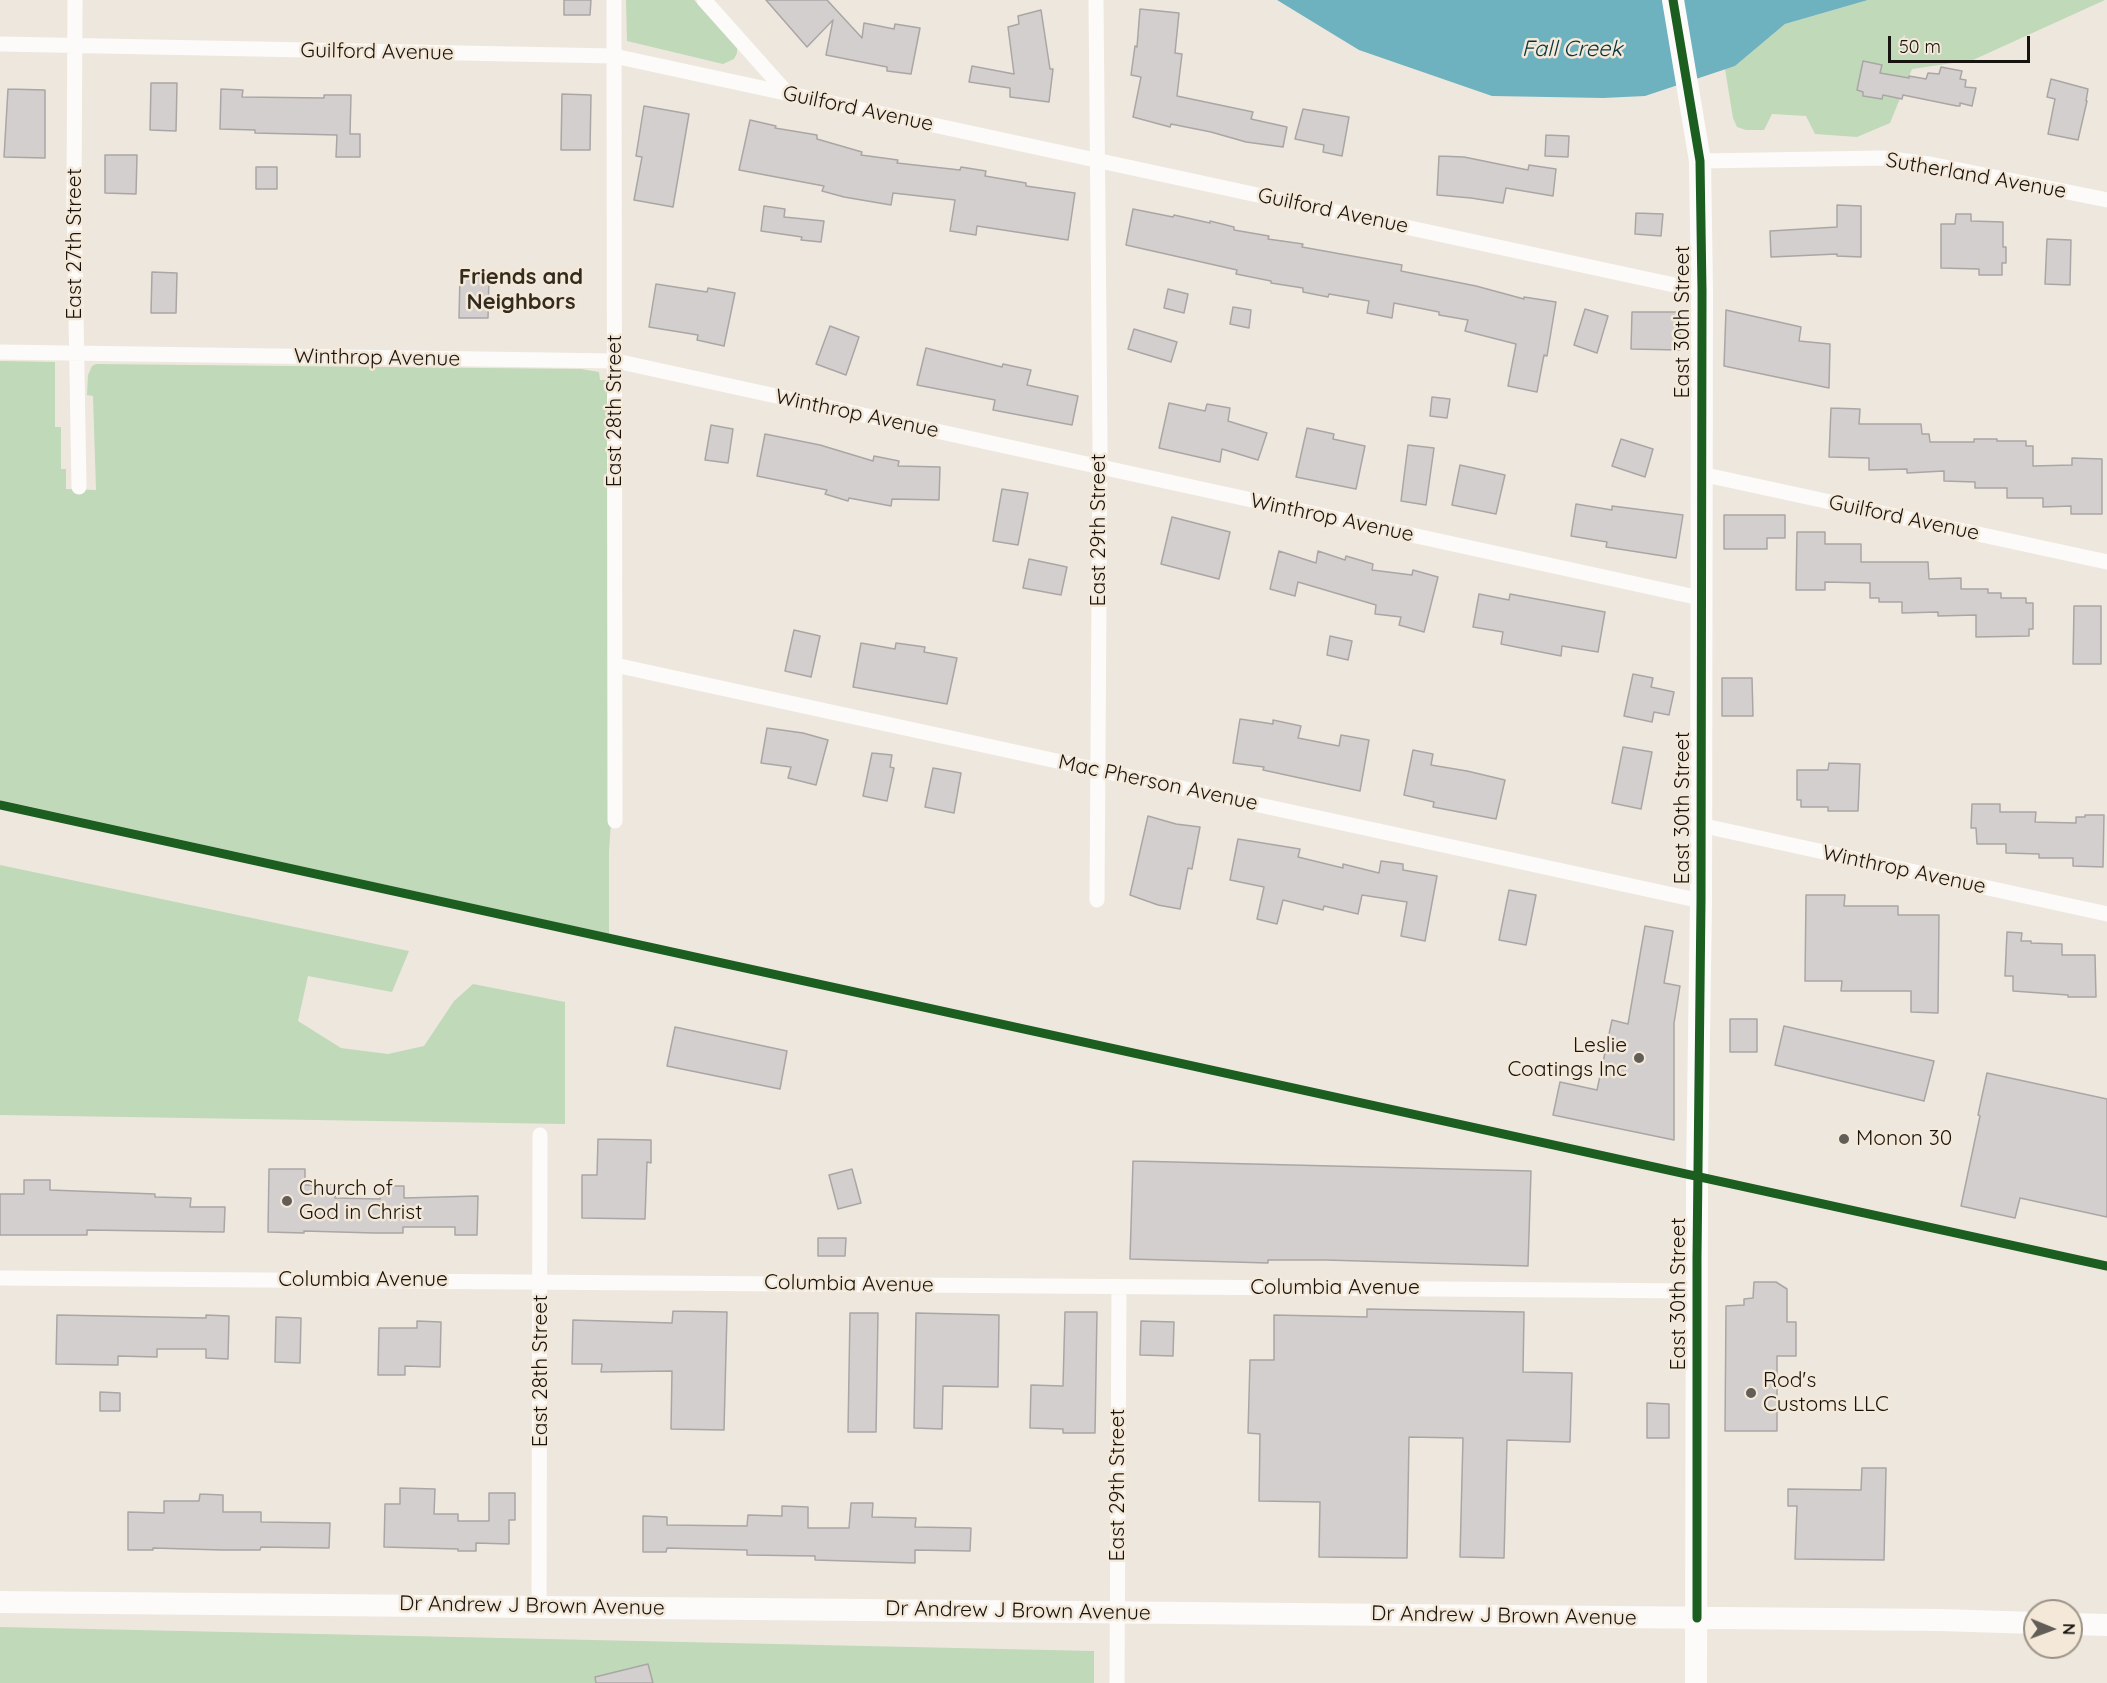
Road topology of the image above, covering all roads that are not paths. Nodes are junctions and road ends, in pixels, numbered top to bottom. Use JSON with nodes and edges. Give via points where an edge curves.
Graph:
{"nodes":[{"id":1,"x":75,"y":0,"type":"edge"},
{"id":2,"x":614,"y":0,"type":"edge"},
{"id":3,"x":704,"y":0,"type":"edge"},
{"id":4,"x":1096,"y":0,"type":"edge"},
{"id":5,"x":1673,"y":0,"type":"edge"},
{"id":6,"x":0,"y":44,"type":"edge"},
{"id":7,"x":75,"y":46,"type":"junction"},
{"id":8,"x":614,"y":56,"type":"junction"},
{"id":9,"x":787,"y":93,"type":"junction"},
{"id":10,"x":1098,"y":160,"type":"junction"},
{"id":11,"x":1700,"y":161,"type":"junction"},
{"id":12,"x":2107,"y":200,"type":"edge"},
{"id":13,"x":1702,"y":291,"type":"junction"},
{"id":14,"x":0,"y":352,"type":"edge"},
{"id":15,"x":75,"y":354,"type":"junction"},
{"id":16,"x":616,"y":361,"type":"junction"},
{"id":17,"x":1099,"y":466,"type":"junction"},
{"id":18,"x":1701,"y":474,"type":"junction"},
{"id":19,"x":79,"y":487,"type":"dead end"},
{"id":20,"x":2107,"y":562,"type":"edge"},
{"id":21,"x":1700,"y":598,"type":"junction"},
{"id":22,"x":615,"y":665,"type":"junction"},
{"id":23,"x":1098,"y":771,"type":"junction"},
{"id":24,"x":615,"y":821,"type":"dead end"},
{"id":25,"x":1700,"y":825,"type":"junction"},
{"id":26,"x":1098,"y":900,"type":"dead end"},
{"id":27,"x":1701,"y":901,"type":"junction"},
{"id":28,"x":2107,"y":914,"type":"edge"},
{"id":29,"x":540,"y":1135,"type":"dead end"},
{"id":30,"x":0,"y":1278,"type":"edge"},
{"id":31,"x":541,"y":1281,"type":"junction"},
{"id":32,"x":1119,"y":1287,"type":"junction"},
{"id":33,"x":1697,"y":1291,"type":"junction"},
{"id":34,"x":0,"y":1602,"type":"edge"},
{"id":35,"x":539,"y":1606,"type":"junction"},
{"id":36,"x":1118,"y":1611,"type":"junction"},
{"id":37,"x":1697,"y":1618,"type":"junction"},
{"id":38,"x":2023,"y":1623,"type":"edge"},
{"id":39,"x":2083,"y":1624,"type":"edge"},
{"id":40,"x":2107,"y":1625,"type":"edge"},
{"id":41,"x":1117,"y":1683,"type":"edge"},
{"id":42,"x":1696,"y":1683,"type":"edge"}],
"edges":[{"from":1,"to":7,"type":"street","name":"East 27th Street"},
{"from":2,"to":8,"type":"street","name":"East 28th Street"},
{"from":3,"to":9,"type":"street"},
{"from":4,"to":10,"type":"street"},
{"from":5,"to":11,"type":"main road","name":"East 30th Street"},
{"from":6,"to":7,"type":"street","name":"Guilford Avenue"},
{"from":7,"to":8,"type":"street","name":"Guilford Avenue"},
{"from":7,"to":15,"type":"street","name":"East 27th Street"},
{"from":8,"to":9,"type":"street","name":"Guilford Avenue"},
{"from":8,"to":16,"type":"street","name":"East 28th Street"},
{"from":9,"to":10,"type":"street","name":"Guilford Avenue"},
{"from":10,"to":13,"type":"street","name":"Guilford Avenue"},
{"from":10,"to":17,"type":"street","name":"East 29th Street"},
{"from":11,"to":12,"type":"street","name":"Sutherland Avenue","via":[[1883,158]]},
{"from":11,"to":13,"type":"main road","name":"East 30th Street"},
{"from":13,"to":18,"type":"main road","name":"East 30th Street"},
{"from":14,"to":15,"type":"street","name":"Winthrop Avenue"},
{"from":15,"to":16,"type":"street","name":"Winthrop Avenue"},
{"from":15,"to":19,"type":"street","name":"East 27th Street"},
{"from":16,"to":17,"type":"street","name":"Winthrop Avenue"},
{"from":16,"to":22,"type":"street","name":"East 28th Street"},
{"from":17,"to":21,"type":"street","name":"Winthrop Avenue"},
{"from":17,"to":23,"type":"street","name":"East 29th Street"},
{"from":18,"to":20,"type":"street","name":"Guilford Avenue"},
{"from":18,"to":21,"type":"main road","name":"East 30th Street"},
{"from":21,"to":25,"type":"main road","name":"East 30th Street"},
{"from":22,"to":23,"type":"street","name":"Mac Pherson Avenue"},
{"from":22,"to":24,"type":"street","name":"East 28th Street"},
{"from":23,"to":26,"type":"street","name":"East 29th Street"},
{"from":23,"to":27,"type":"street","name":"Mac Pherson Avenue"},
{"from":25,"to":27,"type":"main road","name":"East 30th Street"},
{"from":25,"to":28,"type":"street","name":"Winthrop Avenue"},
{"from":27,"to":33,"type":"main road","name":"East 30th Street"},
{"from":29,"to":31,"type":"street","name":"East 28th Street"},
{"from":30,"to":31,"type":"street","name":"Columbia Avenue"},
{"from":31,"to":32,"type":"street","name":"Columbia Avenue"},
{"from":31,"to":35,"type":"street","name":"East 28th Street"},
{"from":32,"to":33,"type":"street","name":"Columbia Avenue"},
{"from":32,"to":36,"type":"street","name":"East 29th Street"},
{"from":33,"to":37,"type":"main road","name":"East 30th Street"},
{"from":34,"to":35,"type":"main road","name":"Dr Andrew J Brown Avenue"},
{"from":35,"to":36,"type":"main road","name":"Dr Andrew J Brown Avenue"},
{"from":36,"to":37,"type":"main road","name":"Dr Andrew J Brown Avenue"},
{"from":36,"to":41,"type":"street","name":"East 29th Street"},
{"from":37,"to":38,"type":"main road","name":"Dr Andrew J Brown Avenue"},
{"from":37,"to":42,"type":"main road","name":"East 30th Street"},
{"from":39,"to":40,"type":"main road"}]}
